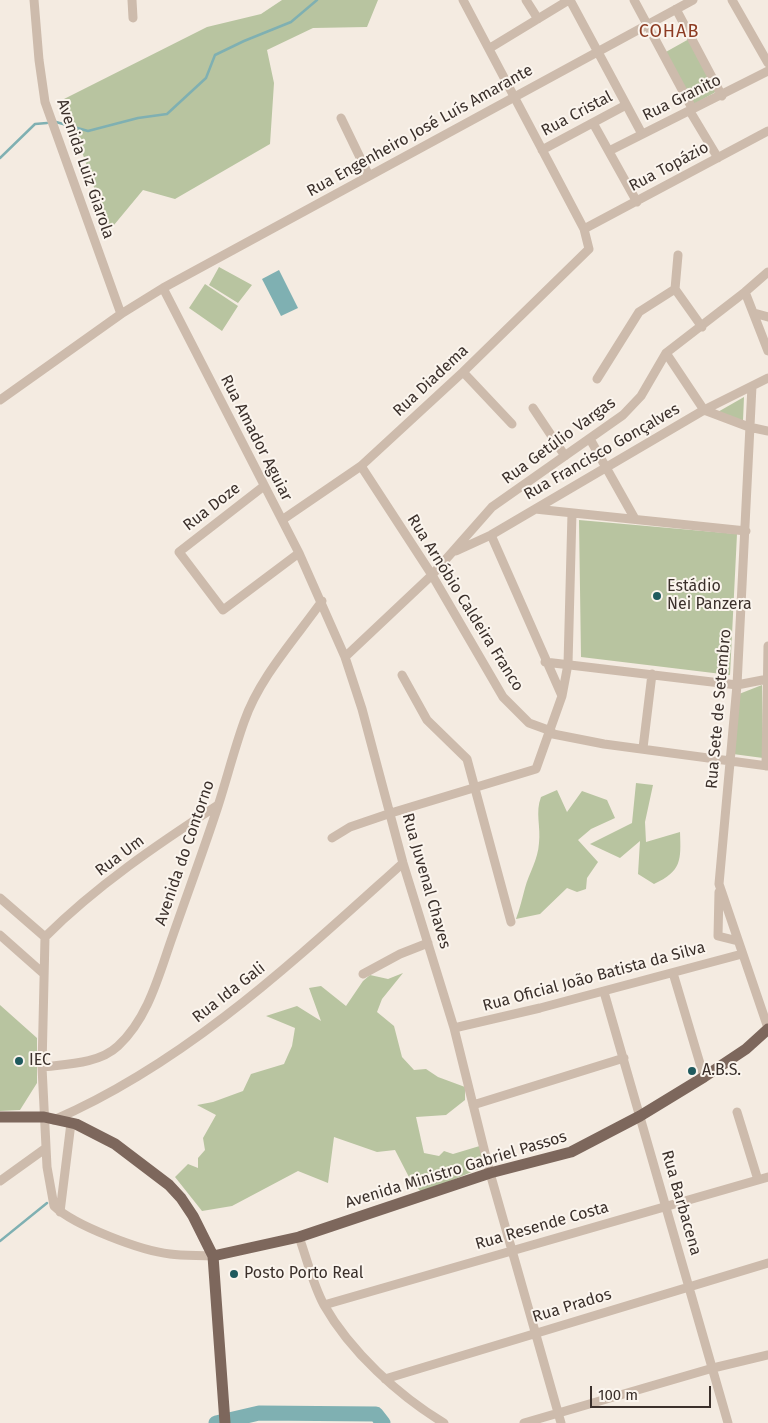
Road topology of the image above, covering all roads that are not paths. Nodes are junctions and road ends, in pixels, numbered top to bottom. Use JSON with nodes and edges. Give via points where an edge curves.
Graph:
{"nodes":[{"id":1,"x":34,"y":0,"type":"edge"},
{"id":2,"x":132,"y":0,"type":"edge"},
{"id":3,"x":463,"y":0,"type":"edge"},
{"id":4,"x":526,"y":0,"type":"edge"},
{"id":5,"x":569,"y":0,"type":"edge"},
{"id":6,"x":634,"y":0,"type":"edge"},
{"id":7,"x":693,"y":0,"type":"edge"},
{"id":8,"x":732,"y":0,"type":"edge"},
{"id":9,"x":676,"y":9,"type":"junction"},
{"id":10,"x":133,"y":18,"type":"dead end"},
{"id":11,"x":538,"y":19,"type":"junction"},
{"id":12,"x":647,"y":24,"type":"junction"},
{"id":13,"x":490,"y":48,"type":"junction"},
{"id":14,"x":596,"y":52,"type":"junction"},
{"id":15,"x":768,"y":64,"type":"edge"},
{"id":16,"x":768,"y":71,"type":"edge"},
{"id":17,"x":514,"y":96,"type":"junction"},
{"id":18,"x":722,"y":96,"type":"junction"},
{"id":19,"x":626,"y":105,"type":"junction"},
{"id":20,"x":692,"y":108,"type":"junction"},
{"id":21,"x":341,"y":118,"type":"dead end"},
{"id":22,"x":593,"y":123,"type":"junction"},
{"id":23,"x":768,"y":131,"type":"edge"},
{"id":24,"x":642,"y":134,"type":"junction"},
{"id":25,"x":542,"y":150,"type":"junction"},
{"id":26,"x":609,"y":151,"type":"junction"},
{"id":27,"x":718,"y":158,"type":"junction"},
{"id":28,"x":369,"y":176,"type":"junction"},
{"id":29,"x":637,"y":202,"type":"junction"},
{"id":30,"x":584,"y":229,"type":"junction"},
{"id":31,"x":678,"y":255,"type":"dead end"},
{"id":32,"x":768,"y":272,"type":"edge"},
{"id":33,"x":162,"y":288,"type":"junction"},
{"id":34,"x":675,"y":289,"type":"junction"},
{"id":35,"x":746,"y":292,"type":"junction"},
{"id":36,"x":121,"y":314,"type":"junction"},
{"id":37,"x":754,"y":314,"type":"junction"},
{"id":38,"x":768,"y":317,"type":"edge"},
{"id":39,"x":702,"y":327,"type":"junction"},
{"id":40,"x":768,"y":351,"type":"edge"},
{"id":41,"x":666,"y":352,"type":"junction"},
{"id":42,"x":463,"y":372,"type":"junction"},
{"id":43,"x":768,"y":378,"type":"edge"},
{"id":44,"x":597,"y":379,"type":"dead end"},
{"id":45,"x":752,"y":386,"type":"junction"},
{"id":46,"x":0,"y":400,"type":"edge"},
{"id":47,"x":533,"y":408,"type":"dead end"},
{"id":48,"x":704,"y":410,"type":"junction"},
{"id":49,"x":512,"y":424,"type":"dead end"},
{"id":50,"x":749,"y":427,"type":"junction"},
{"id":51,"x":768,"y":431,"type":"edge"},
{"id":52,"x":590,"y":439,"type":"junction"},
{"id":53,"x":565,"y":456,"type":"junction"},
{"id":54,"x":361,"y":466,"type":"junction"},
{"id":55,"x":607,"y":467,"type":"junction"},
{"id":56,"x":264,"y":486,"type":"junction"},
{"id":57,"x":535,"y":509,"type":"junction"},
{"id":58,"x":572,"y":513,"type":"junction"},
{"id":59,"x":635,"y":519,"type":"junction"},
{"id":60,"x":282,"y":520,"type":"junction"},
{"id":61,"x":746,"y":531,"type":"junction"},
{"id":62,"x":490,"y":535,"type":"junction"},
{"id":63,"x":298,"y":553,"type":"junction"},
{"id":64,"x":452,"y":553,"type":"junction"},
{"id":65,"x":432,"y":575,"type":"junction"},
{"id":66,"x":322,"y":601,"type":"junction"},
{"id":67,"x":768,"y":646,"type":"edge"},
{"id":68,"x":345,"y":657,"type":"junction"},
{"id":69,"x":545,"y":662,"type":"junction"},
{"id":70,"x":568,"y":664,"type":"junction"},
{"id":71,"x":652,"y":674,"type":"junction"},
{"id":72,"x":402,"y":675,"type":"dead end"},
{"id":73,"x":767,"y":679,"type":"edge"},
{"id":74,"x":737,"y":685,"type":"junction"},
{"id":75,"x":562,"y":696,"type":"junction"},
{"id":76,"x":767,"y":729,"type":"edge"},
{"id":77,"x":551,"y":731,"type":"junction"},
{"id":78,"x":643,"y":748,"type":"junction"},
{"id":79,"x":730,"y":760,"type":"junction"},
{"id":80,"x":767,"y":766,"type":"edge"},
{"id":81,"x":476,"y":787,"type":"junction"},
{"id":82,"x":218,"y":805,"type":"junction"},
{"id":83,"x":392,"y":813,"type":"junction"},
{"id":84,"x":332,"y":838,"type":"dead end"},
{"id":85,"x":403,"y":863,"type":"junction"},
{"id":86,"x":719,"y":884,"type":"junction"},
{"id":87,"x":0,"y":898,"type":"edge"},
{"id":88,"x":511,"y":922,"type":"dead end"},
{"id":89,"x":0,"y":935,"type":"edge"},
{"id":90,"x":45,"y":937,"type":"junction"},
{"id":91,"x":738,"y":941,"type":"junction"},
{"id":92,"x":428,"y":943,"type":"junction"},
{"id":93,"x":742,"y":954,"type":"junction"},
{"id":94,"x":673,"y":972,"type":"junction"},
{"id":95,"x":44,"y":974,"type":"junction"},
{"id":96,"x":363,"y":974,"type":"dead end"},
{"id":97,"x":604,"y":992,"type":"junction"},
{"id":98,"x":454,"y":1028,"type":"junction"},
{"id":99,"x":768,"y":1029,"type":"edge"},
{"id":100,"x":624,"y":1058,"type":"junction"},
{"id":101,"x":42,"y":1067,"type":"junction"},
{"id":102,"x":704,"y":1077,"type":"junction"},
{"id":103,"x":473,"y":1105,"type":"junction"},
{"id":104,"x":737,"y":1112,"type":"dead end"},
{"id":105,"x":640,"y":1116,"type":"junction"},
{"id":106,"x":0,"y":1117,"type":"edge"},
{"id":107,"x":49,"y":1118,"type":"junction"},
{"id":108,"x":71,"y":1123,"type":"junction"},
{"id":109,"x":46,"y":1148,"type":"junction"},
{"id":110,"x":490,"y":1173,"type":"junction"},
{"id":111,"x":768,"y":1177,"type":"edge"},
{"id":112,"x":758,"y":1180,"type":"junction"},
{"id":113,"x":0,"y":1181,"type":"edge"},
{"id":114,"x":666,"y":1206,"type":"junction"},
{"id":115,"x":60,"y":1212,"type":"junction"},
{"id":116,"x":299,"y":1237,"type":"junction"},
{"id":117,"x":513,"y":1250,"type":"junction"},
{"id":118,"x":213,"y":1256,"type":"junction"},
{"id":119,"x":768,"y":1263,"type":"edge"},
{"id":120,"x":689,"y":1286,"type":"junction"},
{"id":121,"x":324,"y":1305,"type":"junction"},
{"id":122,"x":535,"y":1333,"type":"junction"},
{"id":123,"x":768,"y":1354,"type":"edge"},
{"id":124,"x":713,"y":1368,"type":"junction"},
{"id":125,"x":385,"y":1379,"type":"junction"},
{"id":126,"x":558,"y":1413,"type":"junction"},
{"id":127,"x":225,"y":1423,"type":"edge"},
{"id":128,"x":444,"y":1423,"type":"edge"},
{"id":129,"x":524,"y":1423,"type":"edge"},
{"id":130,"x":561,"y":1423,"type":"edge"},
{"id":131,"x":728,"y":1423,"type":"edge"}],
"edges":[{"from":1,"to":36,"type":"street","name":"Avenida Luiz Giarola","via":[[45,102]]},
{"from":2,"to":10,"type":"street"},
{"from":3,"to":13,"type":"street"},
{"from":4,"to":11,"type":"street"},
{"from":5,"to":11,"type":"street"},
{"from":5,"to":14,"type":"street"},
{"from":6,"to":12,"type":"street"},
{"from":7,"to":9,"type":"street","name":"Rua Engenheiro José Luís Amarante"},
{"from":8,"to":15,"type":"street"},
{"from":9,"to":12,"type":"street","name":"Rua Engenheiro José Luís Amarante"},
{"from":9,"to":18,"type":"street"},
{"from":11,"to":13,"type":"street"},
{"from":12,"to":14,"type":"street","name":"Rua Engenheiro José Luís Amarante"},
{"from":12,"to":20,"type":"street"},
{"from":13,"to":17,"type":"street"},
{"from":14,"to":17,"type":"street","name":"Rua Engenheiro José Luís Amarante"},
{"from":14,"to":19,"type":"street"},
{"from":16,"to":18,"type":"street","name":"Rua Granito"},
{"from":17,"to":25,"type":"street"},
{"from":17,"to":28,"type":"street","name":"Rua Engenheiro José Luís Amarante"},
{"from":18,"to":20,"type":"street","name":"Rua Granito"},
{"from":19,"to":22,"type":"street","name":"Rua Cristal"},
{"from":19,"to":24,"type":"street"},
{"from":20,"to":24,"type":"street","name":"Rua Granito"},
{"from":20,"to":27,"type":"street","via":[[690,113]]},
{"from":21,"to":28,"type":"street"},
{"from":22,"to":25,"type":"street","name":"Rua Cristal"},
{"from":22,"to":26,"type":"street"},
{"from":23,"to":27,"type":"street","name":"Rua Topázio"},
{"from":24,"to":26,"type":"street","name":"Rua Granito"},
{"from":25,"to":30,"type":"street"},
{"from":26,"to":29,"type":"street"},
{"from":27,"to":29,"type":"street","name":"Rua Topázio"},
{"from":28,"to":33,"type":"street","name":"Rua Engenheiro José Luís Amarante"},
{"from":29,"to":30,"type":"street","name":"Rua Topázio"},
{"from":30,"to":42,"type":"street","name":"Rua Diadema","via":[[589,249]]},
{"from":31,"to":34,"type":"street"},
{"from":32,"to":35,"type":"street","name":"Rua Getúlio Vargas"},
{"from":33,"to":36,"type":"street"},
{"from":33,"to":56,"type":"street","name":"Rua Amador Aguiar"},
{"from":34,"to":39,"type":"street"},
{"from":34,"to":44,"type":"street","via":[[639,312]]},
{"from":35,"to":37,"type":"street"},
{"from":35,"to":39,"type":"street","name":"Rua Getúlio Vargas"},
{"from":36,"to":46,"type":"street"},
{"from":37,"to":38,"type":"street"},
{"from":37,"to":40,"type":"street"},
{"from":39,"to":41,"type":"street","name":"Rua Getúlio Vargas"},
{"from":41,"to":48,"type":"street"},
{"from":41,"to":52,"type":"street","name":"Rua Getúlio Vargas","via":[[642,396],[623,415]]},
{"from":42,"to":49,"type":"street"},
{"from":42,"to":54,"type":"street","name":"Rua Diadema"},
{"from":43,"to":45,"type":"street","name":"Rua Francisco Gonçalves"},
{"from":45,"to":48,"type":"street","name":"Rua Francisco Gonçalves"},
{"from":45,"to":50,"type":"street","name":"Rua Sete de Setembro"},
{"from":47,"to":53,"type":"street"},
{"from":48,"to":50,"type":"street"},
{"from":48,"to":55,"type":"street","name":"Rua Francisco Gonçalves"},
{"from":50,"to":51,"type":"street"},
{"from":50,"to":61,"type":"street","name":"Rua Sete de Setembro"},
{"from":52,"to":53,"type":"street","name":"Rua Getúlio Vargas"},
{"from":52,"to":55,"type":"street"},
{"from":53,"to":64,"type":"street","name":"Rua Getúlio Vargas","via":[[492,508]]},
{"from":54,"to":60,"type":"street","name":"Rua Diadema"},
{"from":54,"to":65,"type":"street","name":"Rua Arnóbio Caldeira Franco"},
{"from":55,"to":57,"type":"street","name":"Rua Francisco Gonçalves"},
{"from":55,"to":59,"type":"street"},
{"from":56,"to":60,"type":"street","name":"Rua Amador Aguiar"},
{"from":56,"to":63,"type":"street","name":"Rua Doze","via":[[179,552],[223,610]]},
{"from":57,"to":58,"type":"street"},
{"from":57,"to":62,"type":"street","name":"Rua Francisco Gonçalves"},
{"from":58,"to":59,"type":"street"},
{"from":58,"to":70,"type":"street"},
{"from":59,"to":61,"type":"street"},
{"from":60,"to":63,"type":"street","name":"Rua Amador Aguiar"},
{"from":61,"to":74,"type":"street","name":"Rua Sete de Setembro"},
{"from":62,"to":64,"type":"street","name":"Rua Francisco Gonçalves"},
{"from":62,"to":69,"type":"street"},
{"from":63,"to":66,"type":"street","name":"Rua Amador Aguiar"},
{"from":64,"to":65,"type":"street","name":"Rua Getúlio Vargas"},
{"from":65,"to":68,"type":"street","name":"Rua Getúlio Vargas"},
{"from":65,"to":77,"type":"street","name":"Rua Arnóbio Caldeira Franco","via":[[503,697],[529,723]]},
{"from":66,"to":68,"type":"street","name":"Rua Juvenal Chaves"},
{"from":66,"to":82,"type":"street","name":"Avenida do Contorno","via":[[263,684],[244,721]]},
{"from":67,"to":73,"type":"street"},
{"from":68,"to":83,"type":"street","name":"Rua Juvenal Chaves"},
{"from":69,"to":70,"type":"street"},
{"from":69,"to":75,"type":"street"},
{"from":70,"to":71,"type":"street"},
{"from":70,"to":75,"type":"street"},
{"from":71,"to":74,"type":"street"},
{"from":71,"to":78,"type":"street"},
{"from":72,"to":81,"type":"street","via":[[427,720],[467,758]]},
{"from":73,"to":74,"type":"street"},
{"from":73,"to":76,"type":"street"},
{"from":74,"to":79,"type":"street","name":"Rua Sete de Setembro"},
{"from":75,"to":77,"type":"street"},
{"from":76,"to":80,"type":"street"},
{"from":77,"to":78,"type":"street","name":"Rua Arnóbio Caldeira Franco","via":[[604,744]]},
{"from":77,"to":81,"type":"street","via":[[536,769]]},
{"from":78,"to":79,"type":"street","name":"Rua Arnóbio Caldeira Franco"},
{"from":79,"to":80,"type":"street","name":"Rua Arnóbio Caldeira Franco"},
{"from":79,"to":86,"type":"street","name":"Rua Sete de Setembro"},
{"from":81,"to":83,"type":"street"},
{"from":81,"to":88,"type":"street"},
{"from":82,"to":90,"type":"street","name":"Rua Um","via":[[123,872]]},
{"from":82,"to":101,"type":"street","name":"Avenida do Contorno","via":[[152,996],[140,1020],[109,1053],[83,1062]]},
{"from":83,"to":84,"type":"street","via":[[350,827]]},
{"from":83,"to":85,"type":"street","name":"Rua Juvenal Chaves"},
{"from":85,"to":92,"type":"street","name":"Rua Juvenal Chaves"},
{"from":85,"to":107,"type":"street","name":"Rua Ida Gali","via":[[316,942],[207,1029],[144,1074],[107,1095]]},
{"from":86,"to":91,"type":"street","name":"Rua Sete de Setembro"},
{"from":86,"to":91,"type":"street","name":"Rua Sete de Setembro","via":[[718,936]]},
{"from":87,"to":90,"type":"street"},
{"from":89,"to":95,"type":"street"},
{"from":90,"to":95,"type":"street"},
{"from":91,"to":93,"type":"street","name":"Rua Sete de Setembro"},
{"from":92,"to":96,"type":"street"},
{"from":92,"to":98,"type":"street","name":"Rua Juvenal Chaves"},
{"from":93,"to":94,"type":"street","name":"Rua Oficial João Batista da Silva"},
{"from":93,"to":99,"type":"street","name":"Rua Sete de Setembro"},
{"from":94,"to":97,"type":"street","name":"Rua Oficial João Batista da Silva"},
{"from":94,"to":102,"type":"street"},
{"from":95,"to":101,"type":"street"},
{"from":97,"to":98,"type":"street","name":"Rua Oficial João Batista da Silva"},
{"from":97,"to":100,"type":"street","name":"Rua Barbacena"},
{"from":98,"to":103,"type":"street","name":"Rua Juvenal Chaves"},
{"from":99,"to":102,"type":"main road","name":"Avenida Ministro Gabriel Passos"},
{"from":100,"to":103,"type":"street"},
{"from":100,"to":105,"type":"street","name":"Rua Barbacena"},
{"from":101,"to":107,"type":"street"},
{"from":102,"to":105,"type":"main road","name":"Avenida Ministro Gabriel Passos"},
{"from":103,"to":110,"type":"street","name":"Rua Juvenal Chaves"},
{"from":104,"to":112,"type":"street"},
{"from":105,"to":110,"type":"main road","name":"Avenida Ministro Gabriel Passos","via":[[571,1152]]},
{"from":105,"to":114,"type":"street","name":"Rua Barbacena"},
{"from":106,"to":107,"type":"main road"},
{"from":107,"to":108,"type":"main road"},
{"from":107,"to":109,"type":"street"},
{"from":108,"to":115,"type":"street"},
{"from":108,"to":118,"type":"main road","via":[[115,1144],[169,1185],[193,1216]]},
{"from":109,"to":113,"type":"street"},
{"from":109,"to":115,"type":"street","via":[[51,1196]]},
{"from":110,"to":116,"type":"main road","name":"Avenida Ministro Gabriel Passos"},
{"from":110,"to":117,"type":"street","name":"Rua Juvenal Chaves"},
{"from":111,"to":112,"type":"street","name":"Rua Resende Costa"},
{"from":112,"to":114,"type":"street","name":"Rua Resende Costa"},
{"from":114,"to":117,"type":"street","name":"Rua Resende Costa"},
{"from":114,"to":120,"type":"street","name":"Rua Barbacena"},
{"from":115,"to":118,"type":"street","via":[[126,1242],[155,1251]]},
{"from":116,"to":118,"type":"main road","name":"Avenida Ministro Gabriel Passos"},
{"from":116,"to":121,"type":"street"},
{"from":117,"to":121,"type":"street","name":"Rua Resende Costa"},
{"from":117,"to":122,"type":"street","name":"Rua Juvenal Chaves"},
{"from":118,"to":127,"type":"main road"},
{"from":119,"to":120,"type":"street","name":"Rua Prados"},
{"from":120,"to":122,"type":"street","name":"Rua Prados"},
{"from":120,"to":124,"type":"street","name":"Rua Barbacena"},
{"from":121,"to":125,"type":"street","via":[[346,1336]]},
{"from":122,"to":125,"type":"street","name":"Rua Prados"},
{"from":122,"to":126,"type":"street","name":"Rua Juvenal Chaves"},
{"from":123,"to":124,"type":"street"},
{"from":124,"to":126,"type":"street"},
{"from":124,"to":131,"type":"street","name":"Rua Barbacena"},
{"from":125,"to":128,"type":"street","via":[[422,1410]]},
{"from":126,"to":129,"type":"street"},
{"from":126,"to":130,"type":"street","name":"Rua Juvenal Chaves"}]}
